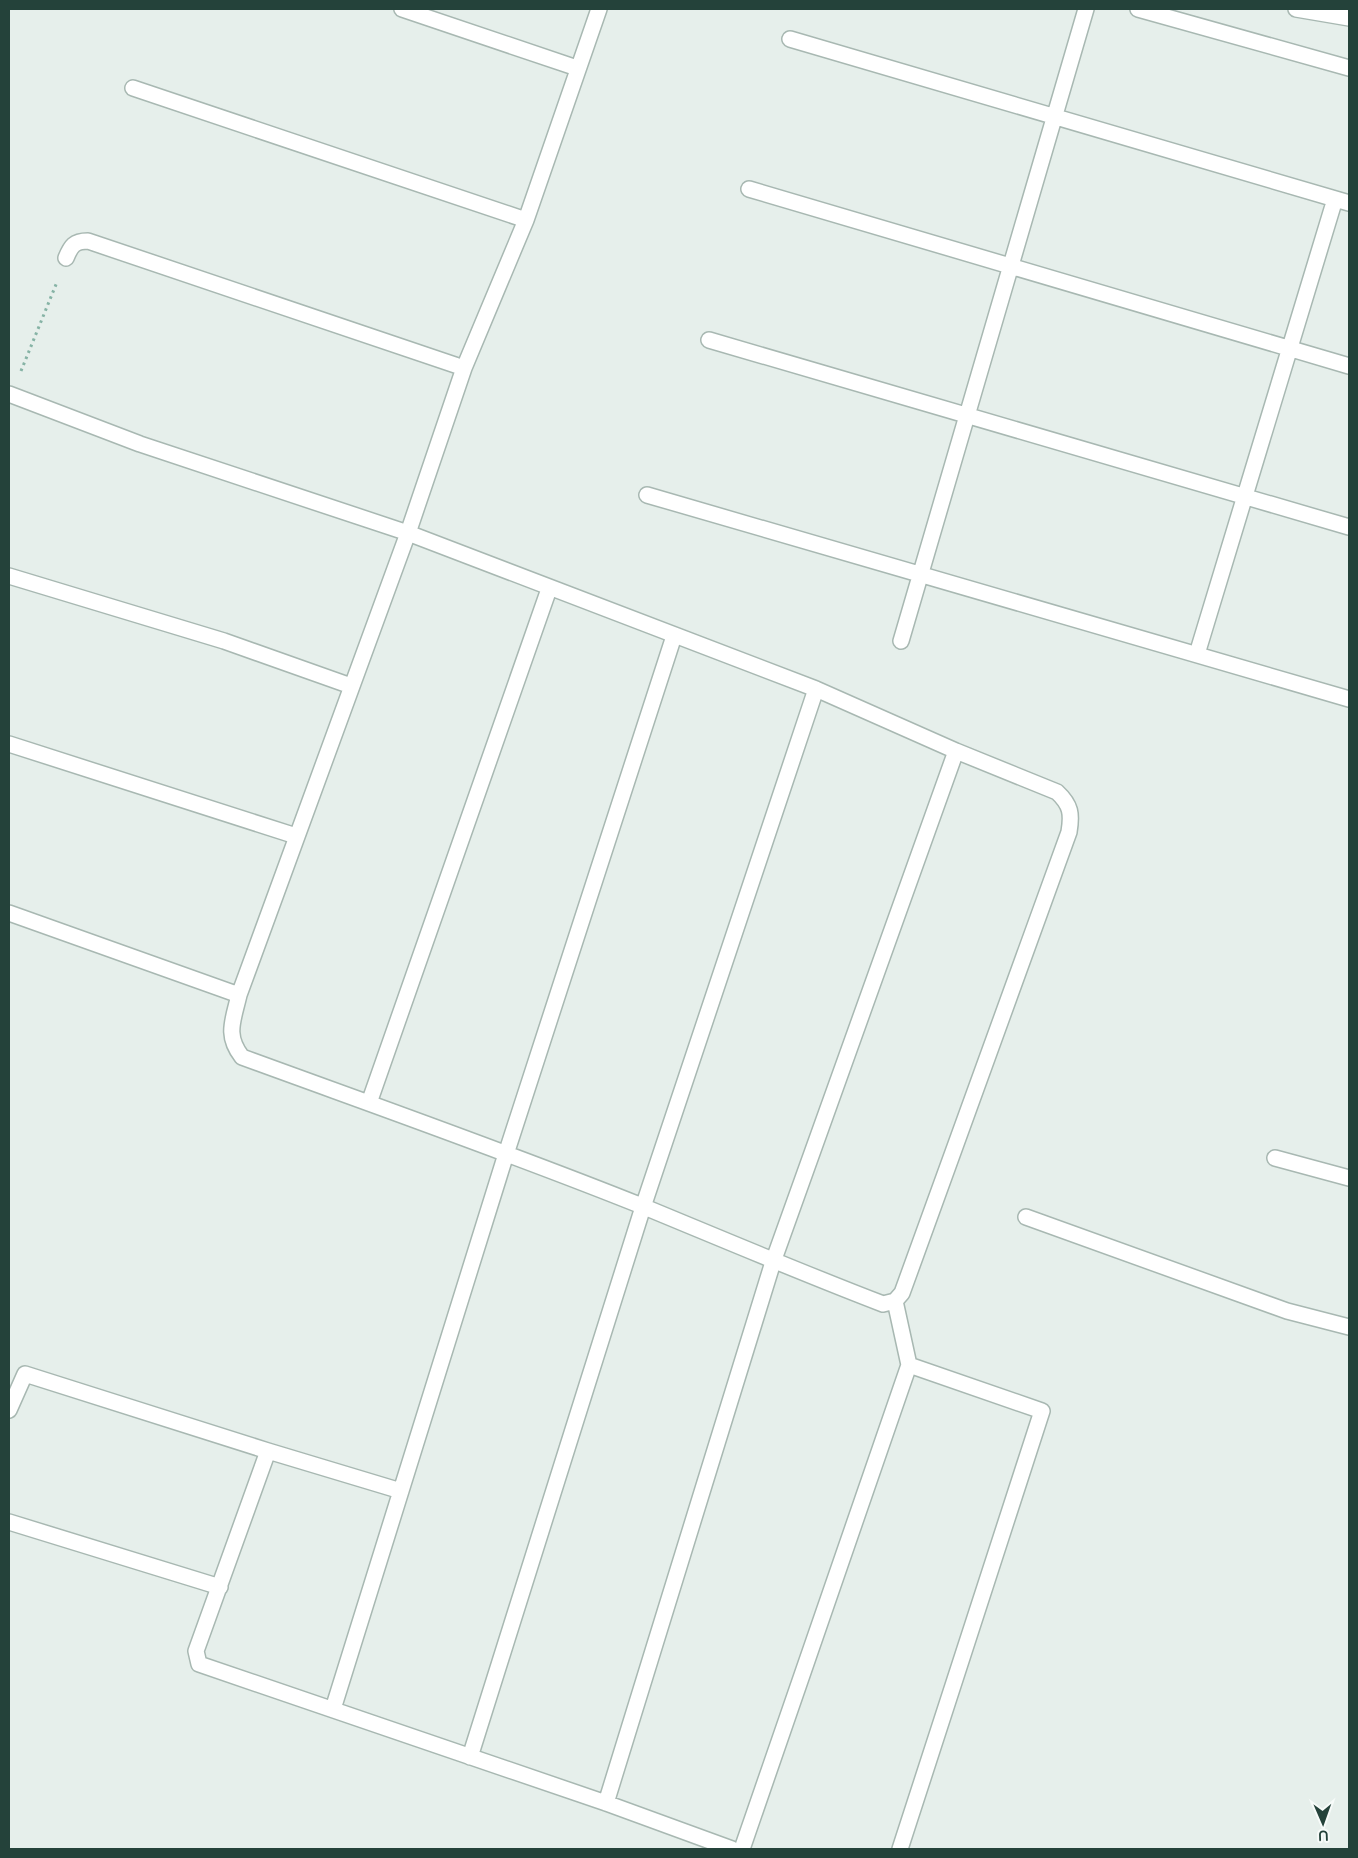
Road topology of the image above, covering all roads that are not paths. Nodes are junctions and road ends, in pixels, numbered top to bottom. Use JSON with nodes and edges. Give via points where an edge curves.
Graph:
{"nodes":[{"id":1,"x":402,"y":9,"type":"edge"},
{"id":2,"x":599,"y":9,"type":"edge"},
{"id":3,"x":1086,"y":9,"type":"edge"},
{"id":4,"x":1138,"y":9,"type":"edge"},
{"id":5,"x":1296,"y":9,"type":"edge"},
{"id":6,"x":1349,"y":18,"type":"edge"},
{"id":7,"x":790,"y":39,"type":"dead end"},
{"id":8,"x":577,"y":68,"type":"junction"},
{"id":9,"x":1349,"y":68,"type":"edge"},
{"id":10,"x":133,"y":88,"type":"dead end"},
{"id":11,"x":1055,"y":116,"type":"junction"},
{"id":12,"x":748,"y":188,"type":"dead end"},
{"id":13,"x":1342,"y":201,"type":"edge"},
{"id":14,"x":526,"y":220,"type":"junction"},
{"id":15,"x":66,"y":258,"type":"road end"},
{"id":16,"x":1011,"y":266,"type":"junction"},
{"id":17,"x":709,"y":340,"type":"dead end"},
{"id":18,"x":1290,"y":348,"type":"junction"},
{"id":19,"x":1349,"y":366,"type":"edge"},
{"id":20,"x":464,"y":368,"type":"junction"},
{"id":21,"x":10,"y":395,"type":"edge"},
{"id":22,"x":967,"y":415,"type":"junction"},
{"id":23,"x":647,"y":495,"type":"dead end"},
{"id":24,"x":1245,"y":496,"type":"junction"},
{"id":25,"x":1349,"y":526,"type":"edge"},
{"id":26,"x":408,"y":533,"type":"junction"},
{"id":27,"x":921,"y":574,"type":"junction"},
{"id":28,"x":9,"y":576,"type":"edge"},
{"id":29,"x":549,"y":588,"type":"junction"},
{"id":30,"x":674,"y":636,"type":"junction"},
{"id":31,"x":901,"y":641,"type":"dead end"},
{"id":32,"x":1197,"y":654,"type":"junction"},
{"id":33,"x":351,"y":686,"type":"junction"},
{"id":34,"x":816,"y":689,"type":"junction"},
{"id":35,"x":1349,"y":699,"type":"edge"},
{"id":36,"x":9,"y":744,"type":"edge"},
{"id":37,"x":956,"y":751,"type":"junction"},
{"id":38,"x":296,"y":836,"type":"junction"},
{"id":39,"x":9,"y":913,"type":"edge"},
{"id":40,"x":239,"y":995,"type":"junction"},
{"id":41,"x":368,"y":1103,"type":"junction"},
{"id":42,"x":506,"y":1154,"type":"junction"},
{"id":43,"x":1274,"y":1158,"type":"dead end"},
{"id":44,"x":1349,"y":1178,"type":"edge"},
{"id":45,"x":643,"y":1207,"type":"junction"},
{"id":46,"x":1026,"y":1217,"type":"dead end"},
{"id":47,"x":773,"y":1262,"type":"junction"},
{"id":48,"x":895,"y":1301,"type":"junction"},
{"id":49,"x":1349,"y":1327,"type":"edge"},
{"id":50,"x":909,"y":1365,"type":"junction"},
{"id":51,"x":9,"y":1410,"type":"edge"},
{"id":52,"x":268,"y":1452,"type":"junction"},
{"id":53,"x":401,"y":1491,"type":"junction"},
{"id":54,"x":9,"y":1522,"type":"edge"},
{"id":55,"x":220,"y":1587,"type":"junction"},
{"id":56,"x":333,"y":1709,"type":"junction"},
{"id":57,"x":470,"y":1757,"type":"junction"},
{"id":58,"x":606,"y":1803,"type":"junction"},
{"id":59,"x":732,"y":1849,"type":"edge"},
{"id":60,"x":742,"y":1849,"type":"edge"},
{"id":61,"x":900,"y":1849,"type":"edge"}],
"edges":[{"from":1,"to":8,"type":"street"},
{"from":2,"to":8,"type":"street"},
{"from":3,"to":11,"type":"street"},
{"from":4,"to":9,"type":"street"},
{"from":5,"to":6,"type":"street"},
{"from":7,"to":11,"type":"street"},
{"from":8,"to":14,"type":"street"},
{"from":10,"to":14,"type":"street"},
{"from":11,"to":13,"type":"street"},
{"from":11,"to":16,"type":"street"},
{"from":12,"to":16,"type":"street"},
{"from":13,"to":18,"type":"street"},
{"from":14,"to":20,"type":"street"},
{"from":15,"to":20,"type":"street","via":[[72,245],[88,241]]},
{"from":16,"to":18,"type":"street"},
{"from":16,"to":22,"type":"street"},
{"from":17,"to":22,"type":"street"},
{"from":18,"to":19,"type":"street"},
{"from":18,"to":24,"type":"street"},
{"from":20,"to":26,"type":"street"},
{"from":21,"to":26,"type":"street","via":[[140,444]]},
{"from":22,"to":24,"type":"street"},
{"from":22,"to":27,"type":"street"},
{"from":23,"to":27,"type":"street"},
{"from":24,"to":25,"type":"street"},
{"from":24,"to":32,"type":"street"},
{"from":26,"to":29,"type":"street"},
{"from":26,"to":33,"type":"street"},
{"from":27,"to":31,"type":"street"},
{"from":27,"to":32,"type":"street"},
{"from":28,"to":33,"type":"street","via":[[224,641]]},
{"from":29,"to":30,"type":"street"},
{"from":29,"to":41,"type":"street"},
{"from":30,"to":34,"type":"street"},
{"from":30,"to":42,"type":"street"},
{"from":32,"to":35,"type":"street"},
{"from":33,"to":38,"type":"street"},
{"from":34,"to":37,"type":"street"},
{"from":34,"to":45,"type":"street"},
{"from":36,"to":38,"type":"street"},
{"from":37,"to":47,"type":"street"},
{"from":37,"to":48,"type":"street","via":[[1057,792],[1068,802],[1072,816],[1069,832],[909,1275],[902,1294]]},
{"from":38,"to":40,"type":"street"},
{"from":39,"to":40,"type":"street"},
{"from":40,"to":41,"type":"street","via":[[231,1030],[234,1046],[242,1058]]},
{"from":41,"to":42,"type":"street"},
{"from":42,"to":45,"type":"street"},
{"from":42,"to":53,"type":"street"},
{"from":43,"to":44,"type":"street"},
{"from":45,"to":47,"type":"street"},
{"from":45,"to":57,"type":"street"},
{"from":46,"to":49,"type":"street","via":[[1287,1311]]},
{"from":47,"to":48,"type":"street","via":[[883,1304]]},
{"from":47,"to":58,"type":"street"},
{"from":48,"to":50,"type":"street"},
{"from":50,"to":60,"type":"street"},
{"from":50,"to":61,"type":"street","via":[[1042,1411]]},
{"from":51,"to":52,"type":"street","via":[[25,1374]]},
{"from":52,"to":53,"type":"street"},
{"from":52,"to":55,"type":"street"},
{"from":53,"to":56,"type":"street"},
{"from":54,"to":55,"type":"street"},
{"from":55,"to":56,"type":"street","via":[[196,1651],[200,1664]]},
{"from":56,"to":57,"type":"street"},
{"from":57,"to":58,"type":"street"},
{"from":58,"to":59,"type":"street"}]}
